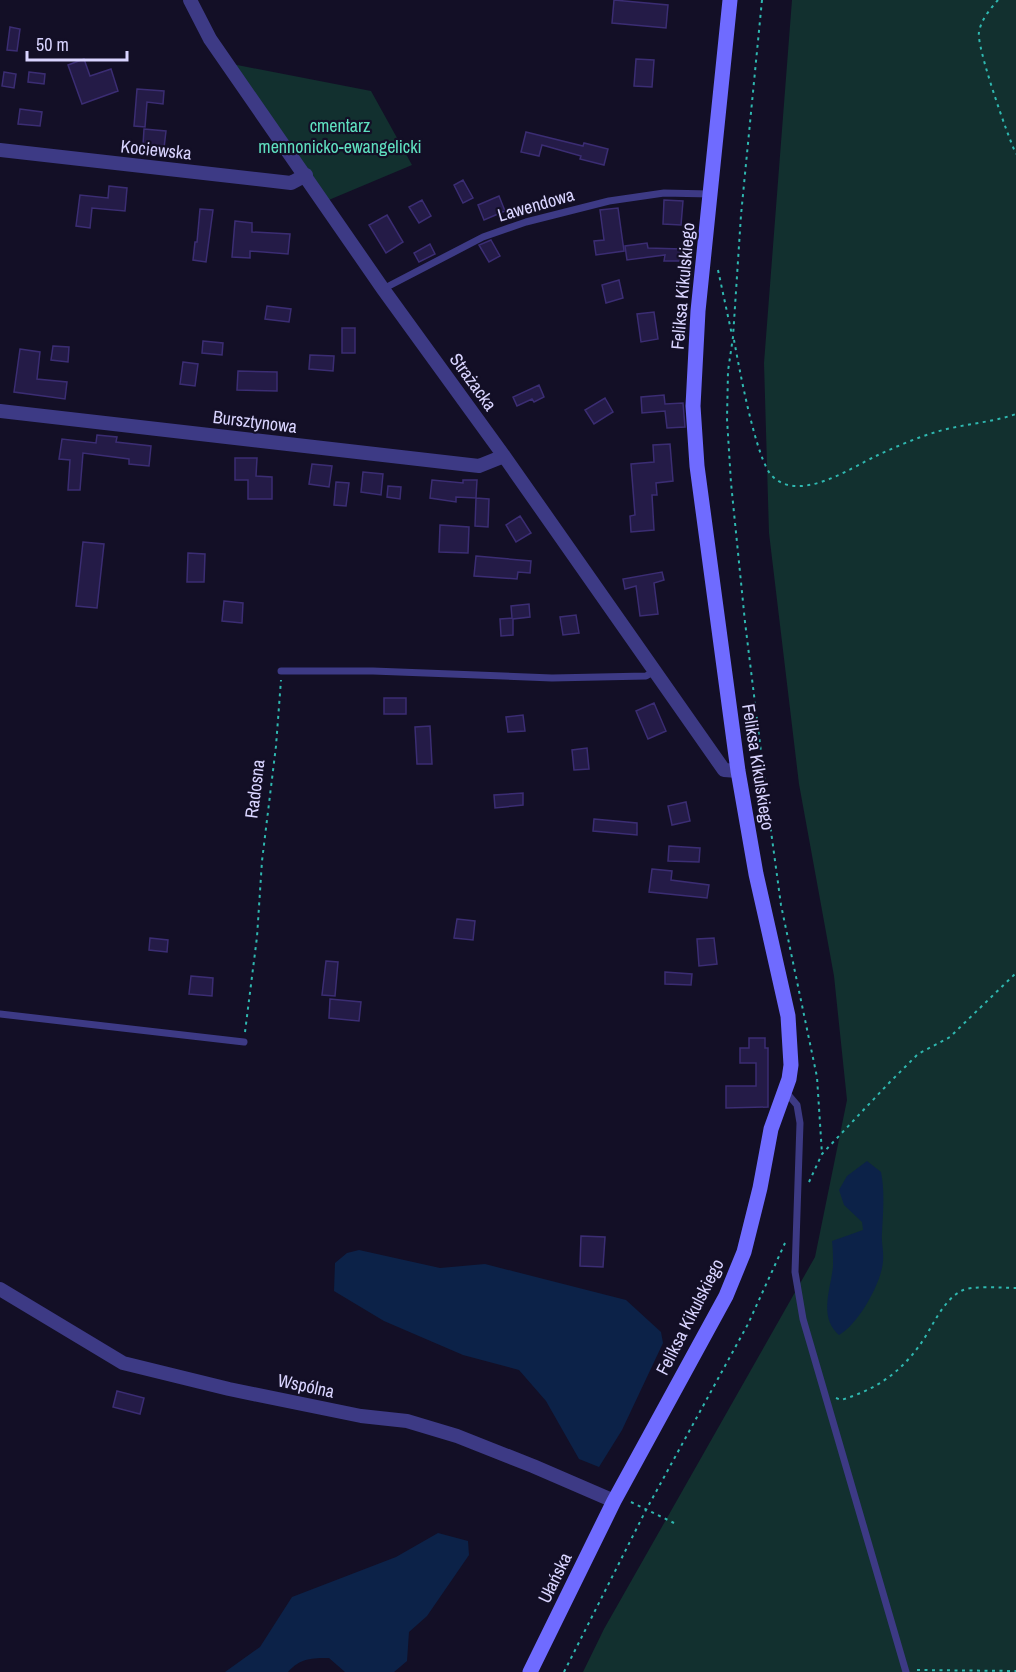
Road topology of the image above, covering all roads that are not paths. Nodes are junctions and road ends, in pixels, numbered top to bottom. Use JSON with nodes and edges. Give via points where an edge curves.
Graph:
{"nodes":[{"id":1,"x":190,"y":0,"type":"edge"},
{"id":2,"x":730,"y":0,"type":"edge"},
{"id":3,"x":0,"y":150,"type":"edge"},
{"id":4,"x":306,"y":175,"type":"junction"},
{"id":5,"x":710,"y":194,"type":"junction"},
{"id":6,"x":383,"y":289,"type":"junction"},
{"id":7,"x":0,"y":411,"type":"edge"},
{"id":8,"x":504,"y":456,"type":"junction"},
{"id":9,"x":655,"y":670,"type":"junction"},
{"id":10,"x":281,"y":671,"type":"road end"},
{"id":11,"x":738,"y":771,"type":"junction"},
{"id":12,"x":0,"y":1014,"type":"edge"},
{"id":13,"x":243,"y":1042,"type":"road end"},
{"id":14,"x":785,"y":1090,"type":"junction"},
{"id":15,"x":0,"y":1289,"type":"edge"},
{"id":16,"x":620,"y":1500,"type":"junction"},
{"id":17,"x":906,"y":1671,"type":"edge"},
{"id":18,"x":530,"y":1672,"type":"edge"}],
"edges":[{"from":1,"to":4,"type":"street","name":"Strażacka","via":[[210,39]]},
{"from":2,"to":5,"type":"main road","name":"Feliksa Kikulskiego"},
{"from":3,"to":4,"type":"street","name":"Kociewska","via":[[291,183]]},
{"from":4,"to":6,"type":"street","name":"Strażacka"},
{"from":5,"to":6,"type":"lane","name":"Lawendowa","via":[[664,193],[609,201],[526,222],[465,246]]},
{"from":5,"to":11,"type":"main road","name":"Feliksa Kikulskiego","via":[[693,406],[697,466]]},
{"from":6,"to":8,"type":"street","name":"Strażacka"},
{"from":7,"to":8,"type":"street","name":"Bursztynowa","via":[[479,466]]},
{"from":8,"to":9,"type":"street","name":"Strażacka"},
{"from":9,"to":10,"type":"lane","via":[[646,676],[552,678]]},
{"from":9,"to":11,"type":"street","name":"Strażacka","via":[[724,770]]},
{"from":11,"to":14,"type":"main road","name":"Feliksa Kikulskiego","via":[[788,1016],[791,1053]]},
{"from":12,"to":13,"type":"lane"},
{"from":14,"to":16,"type":"main road","name":"Feliksa Kikulskiego","via":[[771,1129],[744,1252],[726,1296]]},
{"from":14,"to":17,"type":"lane","via":[[797,1105],[800,1123],[795,1272],[803,1319]]},
{"from":15,"to":16,"type":"street","name":"Wspólna","via":[[123,1363],[361,1416],[407,1421],[457,1436]]},
{"from":16,"to":18,"type":"main road","name":"Ułańska"}]}
